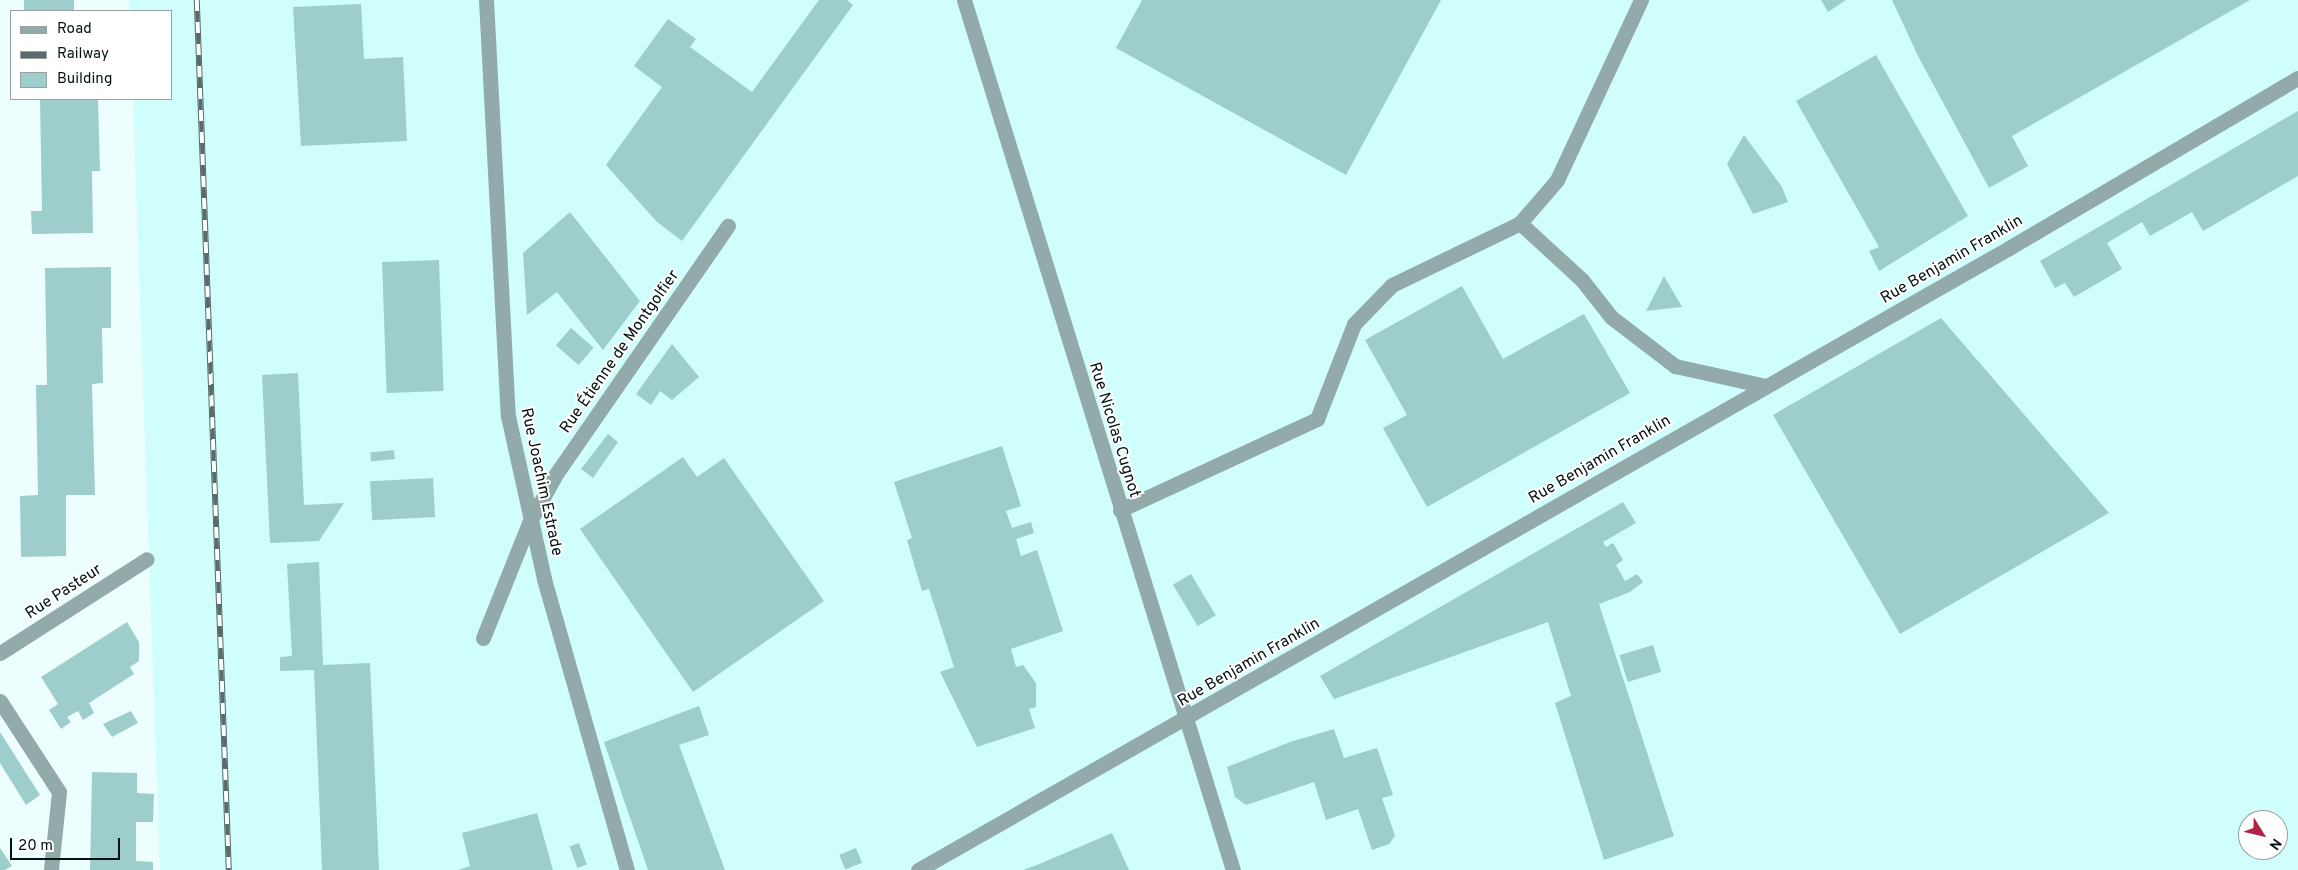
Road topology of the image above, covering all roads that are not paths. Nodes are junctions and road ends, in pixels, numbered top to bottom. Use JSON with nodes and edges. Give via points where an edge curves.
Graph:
{"nodes":[{"id":1,"x":486,"y":0,"type":"edge"},
{"id":2,"x":964,"y":0,"type":"edge"},
{"id":3,"x":1641,"y":0,"type":"edge"},
{"id":4,"x":2298,"y":78,"type":"edge"},
{"id":5,"x":1520,"y":223,"type":"junction"},
{"id":6,"x":728,"y":226,"type":"dead end"},
{"id":7,"x":1765,"y":386,"type":"junction"},
{"id":8,"x":1120,"y":510,"type":"junction"},
{"id":9,"x":529,"y":523,"type":"junction"},
{"id":10,"x":147,"y":559,"type":"dead end"},
{"id":11,"x":484,"y":638,"type":"dead end"},
{"id":12,"x":0,"y":653,"type":"edge"},
{"id":13,"x":0,"y":701,"type":"edge"},
{"id":14,"x":1184,"y":720,"type":"junction"},
{"id":15,"x":51,"y":870,"type":"edge"},
{"id":16,"x":627,"y":870,"type":"edge"},
{"id":17,"x":918,"y":870,"type":"edge"},
{"id":18,"x":1233,"y":870,"type":"edge"}],
"edges":[{"from":1,"to":9,"type":"street","name":"Rue Joachim Estrade","via":[[508,416]]},
{"from":2,"to":8,"type":"street","name":"Rue Nicolas Cugnot"},
{"from":3,"to":5,"type":"street","via":[[1557,180]]},
{"from":4,"to":7,"type":"street","name":"Rue Benjamin Franklin"},
{"from":5,"to":7,"type":"street","via":[[1582,280],[1611,317],[1675,366]]},
{"from":5,"to":8,"type":"street","via":[[1392,285],[1354,324],[1317,419]]},
{"from":6,"to":9,"type":"street","name":"Rue Étienne de Montgolfier","via":[[556,474]]},
{"from":7,"to":14,"type":"street","name":"Rue Benjamin Franklin"},
{"from":8,"to":14,"type":"street","name":"Rue Nicolas Cugnot"},
{"from":9,"to":11,"type":"street","name":"Rue Étienne de Montgolfier"},
{"from":9,"to":16,"type":"street","name":"Rue Joachim Estrade"},
{"from":10,"to":12,"type":"street","name":"Rue Pasteur"},
{"from":13,"to":15,"type":"street","via":[[58,792]]},
{"from":14,"to":17,"type":"street","name":"Rue Benjamin Franklin"},
{"from":14,"to":18,"type":"street","name":"Rue Nicolas Cugnot"}]}
